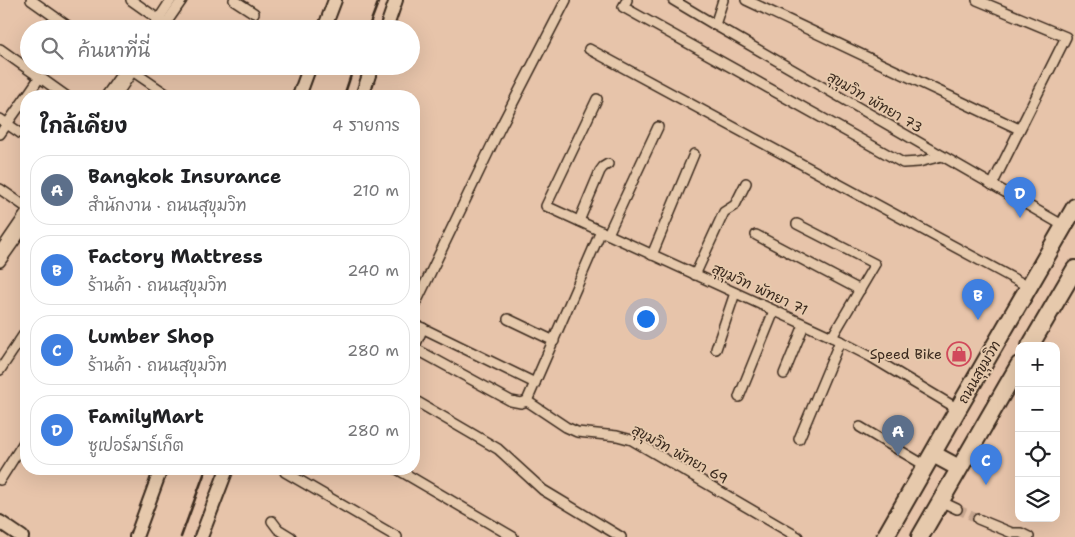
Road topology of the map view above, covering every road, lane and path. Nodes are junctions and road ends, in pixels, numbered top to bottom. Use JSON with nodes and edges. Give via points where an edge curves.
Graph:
{"nodes":[{"id":1,"x":31,"y":0,"type":"edge"},
{"id":2,"x":131,"y":0,"type":"edge"},
{"id":3,"x":171,"y":0,"type":"edge"},
{"id":4,"x":182,"y":0,"type":"edge"},
{"id":5,"x":234,"y":0,"type":"edge"},
{"id":6,"x":335,"y":0,"type":"edge"},
{"id":7,"x":396,"y":0,"type":"edge"},
{"id":8,"x":566,"y":0,"type":"edge"},
{"id":9,"x":627,"y":0,"type":"edge"},
{"id":10,"x":673,"y":0,"type":"edge"},
{"id":11,"x":723,"y":0,"type":"edge"},
{"id":12,"x":746,"y":0,"type":"edge"},
{"id":13,"x":977,"y":0,"type":"edge"},
{"id":14,"x":254,"y":13,"type":"dead end"},
{"id":15,"x":59,"y":20,"type":"edge"},
{"id":16,"x":157,"y":20,"type":"edge"},
{"id":17,"x":165,"y":20,"type":"edge"},
{"id":18,"x":168,"y":20,"type":"edge"},
{"id":19,"x":327,"y":20,"type":"edge"},
{"id":20,"x":389,"y":20,"type":"edge"},
{"id":21,"x":715,"y":25,"type":"junction"},
{"id":22,"x":0,"y":49,"type":"edge"},
{"id":23,"x":589,"y":49,"type":"dead end"},
{"id":24,"x":20,"y":64,"type":"edge"},
{"id":25,"x":36,"y":75,"type":"edge"},
{"id":26,"x":124,"y":75,"type":"edge"},
{"id":27,"x":139,"y":75,"type":"edge"},
{"id":28,"x":307,"y":75,"type":"edge"},
{"id":29,"x":369,"y":75,"type":"edge"},
{"id":30,"x":40,"y":78,"type":"junction"},
{"id":31,"x":31,"y":90,"type":"edge"},
{"id":32,"x":57,"y":90,"type":"edge"},
{"id":33,"x":114,"y":90,"type":"edge"},
{"id":34,"x":160,"y":90,"type":"edge"},
{"id":35,"x":301,"y":90,"type":"edge"},
{"id":36,"x":364,"y":90,"type":"edge"},
{"id":37,"x":596,"y":99,"type":"dead end"},
{"id":38,"x":20,"y":103,"type":"edge"},
{"id":39,"x":4,"y":121,"type":"edge"},
{"id":40,"x":658,"y":128,"type":"dead end"},
{"id":41,"x":1020,"y":129,"type":"junction"},
{"id":42,"x":20,"y":133,"type":"edge"},
{"id":43,"x":0,"y":134,"type":"edge"},
{"id":44,"x":694,"y":154,"type":"dead end"},
{"id":45,"x":942,"y":156,"type":"junction"},
{"id":46,"x":608,"y":164,"type":"dead end"},
{"id":47,"x":746,"y":183,"type":"dead end"},
{"id":48,"x":992,"y":185,"type":"junction"},
{"id":49,"x":0,"y":189,"type":"edge"},
{"id":50,"x":20,"y":203,"type":"edge"},
{"id":51,"x":1075,"y":207,"type":"edge"},
{"id":52,"x":579,"y":221,"type":"junction"},
{"id":53,"x":20,"y":222,"type":"edge"},
{"id":54,"x":797,"y":224,"type":"dead end"},
{"id":55,"x":1064,"y":226,"type":"junction"},
{"id":56,"x":604,"y":232,"type":"junction"},
{"id":57,"x":20,"y":234,"type":"edge"},
{"id":58,"x":756,"y":235,"type":"dead end"},
{"id":59,"x":0,"y":251,"type":"edge"},
{"id":60,"x":652,"y":255,"type":"junction"},
{"id":61,"x":0,"y":262,"type":"edge"},
{"id":62,"x":1075,"y":269,"type":"edge"},
{"id":63,"x":695,"y":275,"type":"junction"},
{"id":64,"x":1028,"y":287,"type":"junction"},
{"id":65,"x":860,"y":290,"type":"junction"},
{"id":66,"x":735,"y":293,"type":"junction"},
{"id":67,"x":420,"y":295,"type":"edge"},
{"id":68,"x":774,"y":311,"type":"junction"},
{"id":69,"x":508,"y":319,"type":"dead end"},
{"id":70,"x":804,"y":325,"type":"junction"},
{"id":71,"x":420,"y":327,"type":"edge"},
{"id":72,"x":423,"y":328,"type":"junction"},
{"id":73,"x":420,"y":335,"type":"edge"},
{"id":74,"x":836,"y":339,"type":"junction"},
{"id":75,"x":20,"y":340,"type":"edge"},
{"id":76,"x":554,"y":341,"type":"junction"},
{"id":77,"x":1032,"y":342,"type":"edge"},
{"id":78,"x":716,"y":349,"type":"dead end"},
{"id":79,"x":420,"y":351,"type":"edge"},
{"id":80,"x":0,"y":370,"type":"edge"},
{"id":81,"x":1015,"y":372,"type":"edge"},
{"id":82,"x":784,"y":374,"type":"dead end"},
{"id":83,"x":535,"y":383,"type":"junction"},
{"id":84,"x":739,"y":397,"type":"dead end"},
{"id":85,"x":527,"y":401,"type":"junction"},
{"id":86,"x":420,"y":404,"type":"edge"},
{"id":87,"x":958,"y":409,"type":"junction"},
{"id":88,"x":860,"y":427,"type":"dead end"},
{"id":89,"x":799,"y":439,"type":"dead end"},
{"id":90,"x":20,"y":448,"type":"edge"},
{"id":91,"x":930,"y":460,"type":"junction"},
{"id":92,"x":959,"y":468,"type":"junction"},
{"id":93,"x":159,"y":475,"type":"edge"},
{"id":94,"x":225,"y":475,"type":"edge"},
{"id":95,"x":291,"y":475,"type":"edge"},
{"id":96,"x":407,"y":475,"type":"edge"},
{"id":97,"x":0,"y":480,"type":"edge"},
{"id":98,"x":940,"y":501,"type":"junction"},
{"id":99,"x":957,"y":509,"type":"tunnel mouth"},
{"id":100,"x":978,"y":519,"type":"tunnel mouth"},
{"id":101,"x":272,"y":521,"type":"dead end"},
{"id":102,"x":1,"y":526,"type":"edge"},
{"id":103,"x":22,"y":537,"type":"edge"},
{"id":104,"x":136,"y":537,"type":"edge"},
{"id":105,"x":201,"y":537,"type":"edge"},
{"id":106,"x":291,"y":537,"type":"edge"},
{"id":107,"x":398,"y":537,"type":"edge"},
{"id":108,"x":513,"y":537,"type":"edge"},
{"id":109,"x":621,"y":537,"type":"edge"},
{"id":110,"x":798,"y":537,"type":"edge"},
{"id":111,"x":886,"y":537,"type":"edge"},
{"id":112,"x":920,"y":537,"type":"edge"},
{"id":113,"x":1029,"y":537,"type":"edge"}],
"edges":[{"from":1,"to":15,"type":"street"},
{"from":2,"to":16,"type":"street"},
{"from":3,"to":17,"type":"street"},
{"from":4,"to":18,"type":"street"},
{"from":5,"to":14,"type":"street"},
{"from":6,"to":19,"type":"street"},
{"from":7,"to":20,"type":"street"},
{"from":8,"to":67,"type":"street"},
{"from":9,"to":45,"type":"street","via":[[623,7],[903,163]]},
{"from":10,"to":21,"type":"street","name":"สุขุมวิท พัทยา 73"},
{"from":11,"to":21,"type":"street"},
{"from":12,"to":41,"type":"street"},
{"from":13,"to":41,"type":"street","via":[[1066,38]]},
{"from":21,"to":45,"type":"street","name":"สุขุมวิท พัทยา 73"},
{"from":22,"to":24,"type":"street"},
{"from":23,"to":64,"type":"street"},
{"from":25,"to":30,"type":"street"},
{"from":26,"to":33,"type":"street"},
{"from":27,"to":34,"type":"street"},
{"from":28,"to":35,"type":"street"},
{"from":29,"to":36,"type":"street"},
{"from":30,"to":31,"type":"street"},
{"from":30,"to":32,"type":"street"},
{"from":37,"to":52,"type":"street","name":"สุขุมวิท พัทยา 71","via":[[546,206]]},
{"from":38,"to":39,"type":"street"},
{"from":39,"to":42,"type":"street"},
{"from":39,"to":43,"type":"street"},
{"from":40,"to":56,"type":"street"},
{"from":41,"to":48,"type":"street"},
{"from":44,"to":60,"type":"street"},
{"from":45,"to":48,"type":"street","name":"สุขุมวิท พัทยา 73"},
{"from":46,"to":52,"type":"street","via":[[600,171]]},
{"from":47,"to":63,"type":"street","via":[[735,205],[724,212]]},
{"from":48,"to":55,"type":"street","name":"สุขุมวิท พัทยา 73"},
{"from":49,"to":50,"type":"street"},
{"from":51,"to":55,"type":"highway","name":"ถนนสุขุมวิท"},
{"from":52,"to":56,"type":"street","name":"สุขุมวิท พัทยา 71"},
{"from":53,"to":59,"type":"street"},
{"from":54,"to":65,"type":"street","via":[[875,264]]},
{"from":55,"to":64,"type":"highway","name":"ถนนสุขุมวิท"},
{"from":56,"to":60,"type":"street","name":"สุขุมวิท พัทยา 71"},
{"from":56,"to":76,"type":"street"},
{"from":57,"to":61,"type":"street"},
{"from":58,"to":65,"type":"street"},
{"from":60,"to":63,"type":"street","name":"สุขุมวิท พัทยา 71"},
{"from":62,"to":77,"type":"highway"},
{"from":63,"to":66,"type":"street","name":"สุขุมวิท พัทยา 71"},
{"from":64,"to":87,"type":"highway","name":"ถนนสุขุมวิท"},
{"from":65,"to":74,"type":"street"},
{"from":66,"to":68,"type":"street","name":"สุขุมวิท พัทยา 71"},
{"from":66,"to":78,"type":"street"},
{"from":68,"to":70,"type":"street","name":"สุขุมวิท พัทยา 71"},
{"from":68,"to":84,"type":"street"},
{"from":69,"to":76,"type":"street"},
{"from":70,"to":74,"type":"street","name":"สุขุมวิท พัทยา 71"},
{"from":70,"to":82,"type":"street"},
{"from":71,"to":72,"type":"street"},
{"from":72,"to":73,"type":"street","name":"สุขุมวิท พัทยา 69"},
{"from":72,"to":83,"type":"street"},
{"from":74,"to":87,"type":"street","name":"สุขุมวิท พัทยา 71"},
{"from":74,"to":89,"type":"street"},
{"from":75,"to":80,"type":"street"},
{"from":76,"to":83,"type":"street"},
{"from":79,"to":85,"type":"street","name":"สุขุมวิท พัทยา 69","via":[[511,401]]},
{"from":81,"to":92,"type":"highway"},
{"from":83,"to":85,"type":"street"},
{"from":85,"to":110,"type":"street","name":"สุขุมวิท พัทยา 69","via":[[577,432],[632,440]]},
{"from":86,"to":109,"type":"street","via":[[498,449],[543,490]]},
{"from":87,"to":91,"type":"highway","name":"ถนนสุขุมวิท"},
{"from":88,"to":91,"type":"street"},
{"from":90,"to":97,"type":"street"},
{"from":91,"to":92,"type":"highway"},
{"from":91,"to":111,"type":"highway","name":"ถนนสุขุมวิท"},
{"from":92,"to":98,"type":"highway"},
{"from":93,"to":104,"type":"street"},
{"from":94,"to":105,"type":"street"},
{"from":95,"to":107,"type":"street"},
{"from":96,"to":108,"type":"street"},
{"from":98,"to":99,"type":"street"},
{"from":98,"to":112,"type":"highway"},
{"from":100,"to":113,"type":"street"},
{"from":101,"to":106,"type":"street"},
{"from":102,"to":103,"type":"street"}]}
